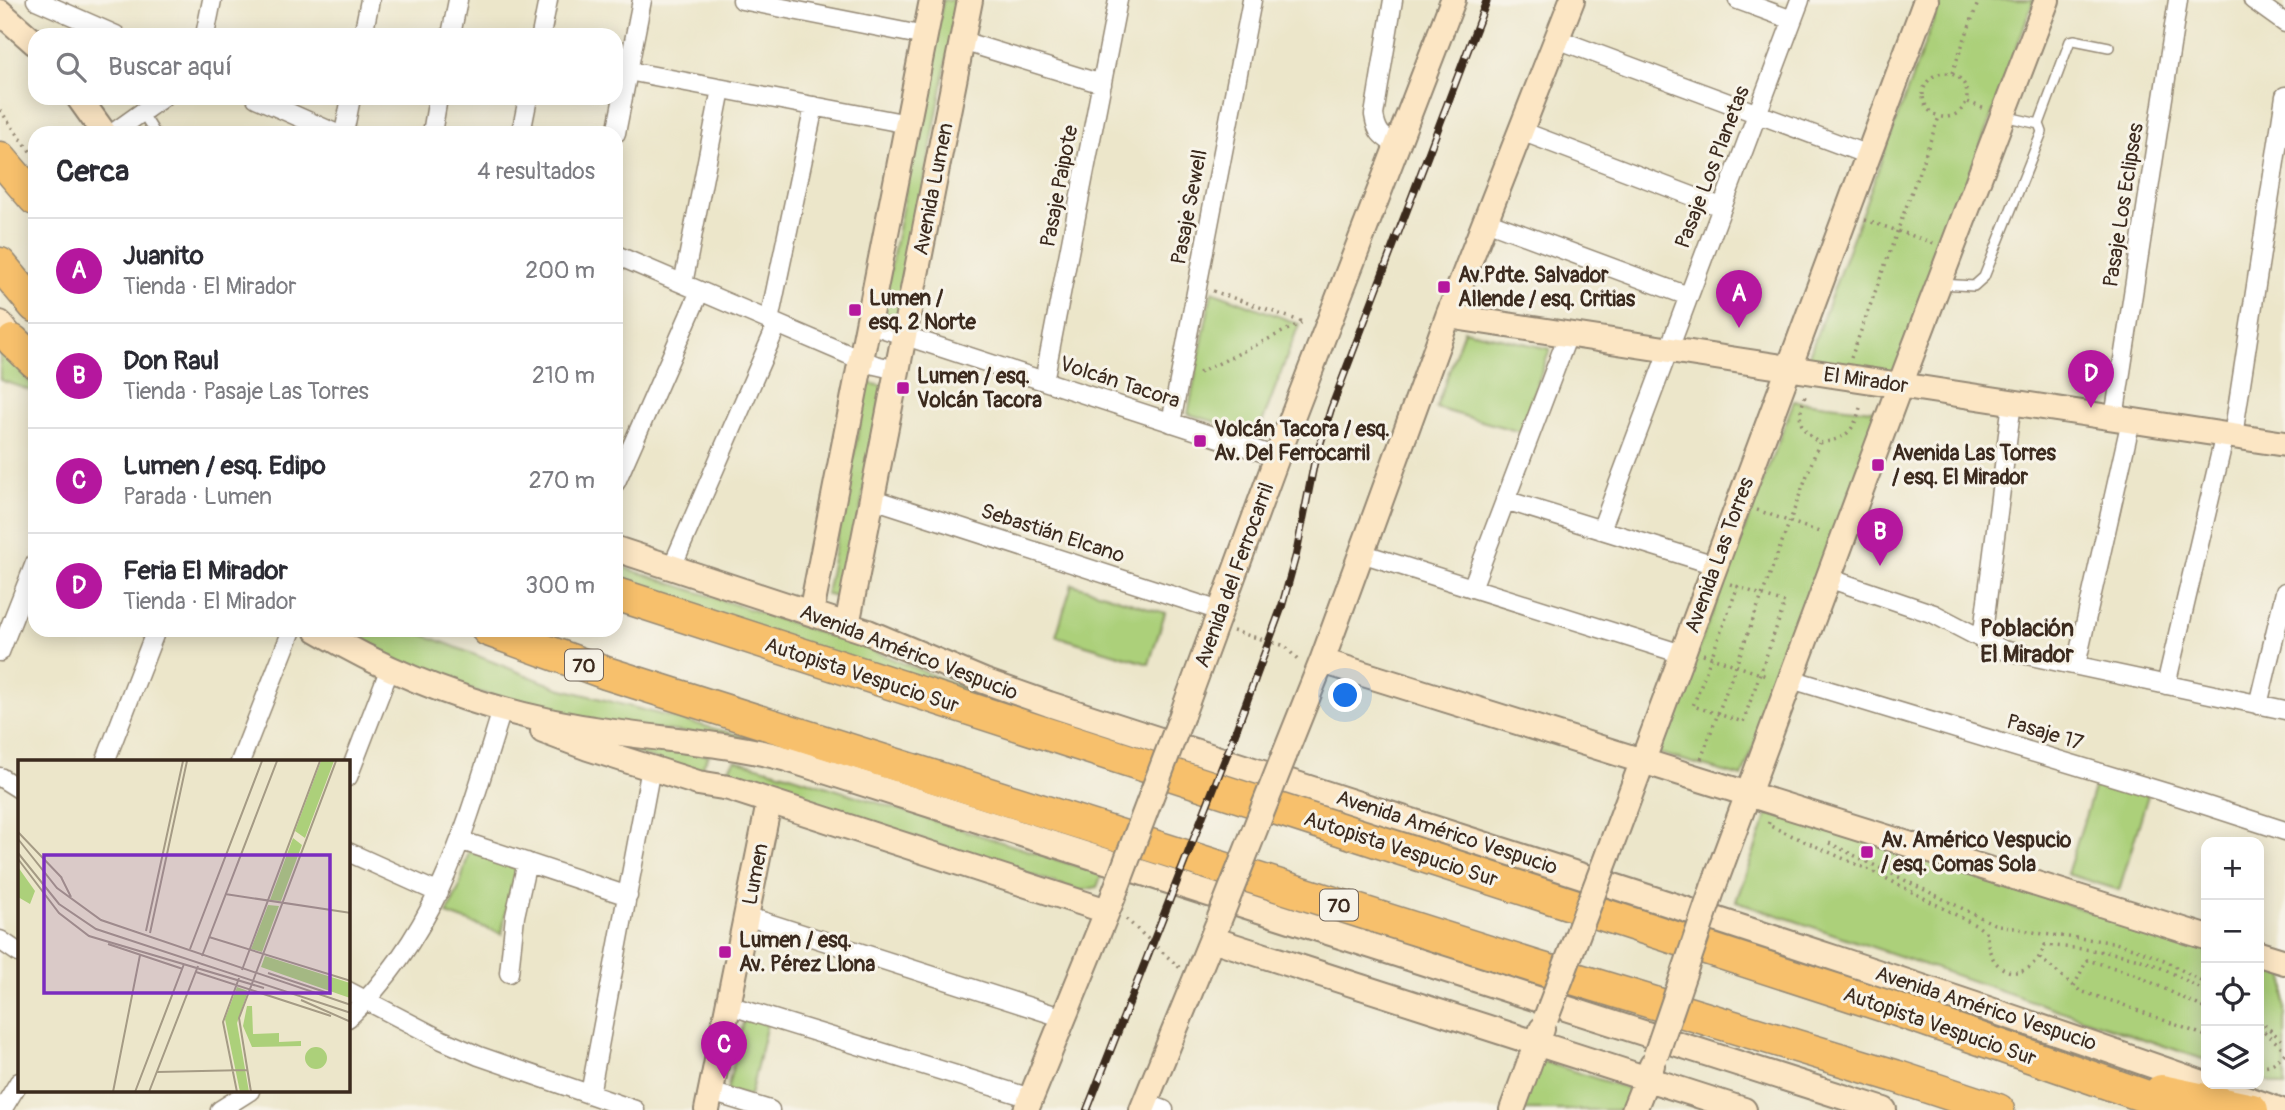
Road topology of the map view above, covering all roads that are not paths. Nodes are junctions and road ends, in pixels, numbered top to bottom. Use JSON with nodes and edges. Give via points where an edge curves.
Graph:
{"nodes":[{"id":1,"x":36,"y":0,"type":"edge"},
{"id":2,"x":212,"y":0,"type":"edge"},
{"id":3,"x":370,"y":0,"type":"edge"},
{"id":4,"x":458,"y":0,"type":"edge"},
{"id":5,"x":548,"y":0,"type":"edge"},
{"id":6,"x":642,"y":0,"type":"edge"},
{"id":7,"x":741,"y":0,"type":"edge"},
{"id":8,"x":932,"y":0,"type":"edge"},
{"id":9,"x":970,"y":0,"type":"edge"},
{"id":10,"x":1118,"y":0,"type":"edge"},
{"id":11,"x":1252,"y":0,"type":"edge"},
{"id":12,"x":1393,"y":0,"type":"edge"},
{"id":13,"x":1453,"y":0,"type":"edge"},
{"id":14,"x":1572,"y":0,"type":"edge"},
{"id":15,"x":1738,"y":0,"type":"edge"},
{"id":16,"x":1800,"y":0,"type":"edge"},
{"id":17,"x":1926,"y":0,"type":"edge"},
{"id":18,"x":2047,"y":0,"type":"edge"},
{"id":19,"x":2178,"y":0,"type":"edge"},
{"id":20,"x":2253,"y":0,"type":"edge"},
{"id":21,"x":0,"y":12,"type":"edge"},
{"id":22,"x":1792,"y":20,"type":"junction"},
{"id":23,"x":2285,"y":23,"type":"edge"},
{"id":24,"x":100,"y":28,"type":"edge"},
{"id":25,"x":206,"y":28,"type":"edge"},
{"id":26,"x":364,"y":28,"type":"edge"},
{"id":27,"x":452,"y":28,"type":"edge"},
{"id":28,"x":542,"y":28,"type":"edge"},
{"id":29,"x":925,"y":36,"type":"junction"},
{"id":30,"x":28,"y":37,"type":"edge"},
{"id":31,"x":1557,"y":39,"type":"junction"},
{"id":32,"x":962,"y":41,"type":"junction"},
{"id":33,"x":2109,"y":47,"type":"dead end"},
{"id":34,"x":628,"y":71,"type":"junction"},
{"id":35,"x":1102,"y":83,"type":"junction"},
{"id":36,"x":721,"y":89,"type":"junction"},
{"id":37,"x":2285,"y":96,"type":"edge"},
{"id":38,"x":623,"y":97,"type":"edge"},
{"id":39,"x":84,"y":105,"type":"edge"},
{"id":40,"x":152,"y":105,"type":"edge"},
{"id":41,"x":272,"y":105,"type":"edge"},
{"id":42,"x":350,"y":105,"type":"edge"},
{"id":43,"x":437,"y":105,"type":"edge"},
{"id":44,"x":527,"y":105,"type":"edge"},
{"id":45,"x":621,"y":105,"type":"edge"},
{"id":46,"x":814,"y":106,"type":"junction"},
{"id":47,"x":142,"y":112,"type":"junction"},
{"id":48,"x":1757,"y":114,"type":"junction"},
{"id":49,"x":2003,"y":116,"type":"junction"},
{"id":50,"x":908,"y":124,"type":"junction"},
{"id":51,"x":2039,"y":124,"type":"junction"},
{"id":52,"x":99,"y":126,"type":"edge"},
{"id":53,"x":123,"y":126,"type":"edge"},
{"id":54,"x":151,"y":126,"type":"edge"},
{"id":55,"x":319,"y":126,"type":"edge"},
{"id":56,"x":345,"y":126,"type":"edge"},
{"id":57,"x":433,"y":126,"type":"edge"},
{"id":58,"x":522,"y":126,"type":"edge"},
{"id":59,"x":617,"y":126,"type":"edge"},
{"id":60,"x":1521,"y":131,"type":"junction"},
{"id":61,"x":1397,"y":146,"type":"junction"},
{"id":62,"x":1868,"y":155,"type":"junction"},
{"id":63,"x":0,"y":158,"type":"edge"},
{"id":64,"x":28,"y":192,"type":"edge"},
{"id":65,"x":1721,"y":207,"type":"junction"},
{"id":66,"x":1486,"y":221,"type":"junction"},
{"id":67,"x":623,"y":261,"type":"edge"},
{"id":68,"x":0,"y":264,"type":"edge"},
{"id":69,"x":683,"y":284,"type":"junction"},
{"id":70,"x":1938,"y":284,"type":"junction"},
{"id":71,"x":700,"y":291,"type":"junction"},
{"id":72,"x":1688,"y":296,"type":"junction"},
{"id":73,"x":28,"y":298,"type":"edge"},
{"id":74,"x":1448,"y":316,"type":"junction"},
{"id":75,"x":773,"y":323,"type":"junction"},
{"id":76,"x":869,"y":324,"type":"junction"},
{"id":77,"x":1568,"y":335,"type":"junction"},
{"id":78,"x":904,"y":336,"type":"junction"},
{"id":79,"x":16,"y":342,"type":"edge"},
{"id":80,"x":1667,"y":350,"type":"junction"},
{"id":81,"x":28,"y":359,"type":"edge"},
{"id":82,"x":861,"y":359,"type":"junction"},
{"id":83,"x":1789,"y":369,"type":"junction"},
{"id":84,"x":897,"y":370,"type":"junction"},
{"id":85,"x":1044,"y":381,"type":"junction"},
{"id":86,"x":1900,"y":385,"type":"junction"},
{"id":87,"x":2012,"y":402,"type":"junction"},
{"id":88,"x":2122,"y":419,"type":"junction"},
{"id":89,"x":1171,"y":423,"type":"junction"},
{"id":90,"x":2229,"y":435,"type":"junction"},
{"id":91,"x":2285,"y":443,"type":"edge"},
{"id":92,"x":1277,"y":457,"type":"junction"},
{"id":93,"x":623,"y":466,"type":"edge"},
{"id":94,"x":873,"y":499,"type":"junction"},
{"id":95,"x":1505,"y":500,"type":"junction"},
{"id":96,"x":1601,"y":530,"type":"junction"},
{"id":97,"x":623,"y":551,"type":"edge"},
{"id":98,"x":1360,"y":553,"type":"junction"},
{"id":99,"x":672,"y":567,"type":"junction"},
{"id":100,"x":1713,"y":571,"type":"junction"},
{"id":101,"x":1828,"y":578,"type":"junction"},
{"id":102,"x":28,"y":581,"type":"edge"},
{"id":103,"x":1472,"y":588,"type":"junction"},
{"id":104,"x":2285,"y":592,"type":"edge"},
{"id":105,"x":623,"y":596,"type":"edge"},
{"id":106,"x":811,"y":613,"type":"junction"},
{"id":107,"x":1217,"y":618,"type":"junction"},
{"id":108,"x":847,"y":625,"type":"junction"},
{"id":109,"x":153,"y":637,"type":"edge"},
{"id":110,"x":289,"y":637,"type":"edge"},
{"id":111,"x":330,"y":637,"type":"edge"},
{"id":112,"x":507,"y":637,"type":"edge"},
{"id":113,"x":1982,"y":640,"type":"junction"},
{"id":114,"x":1684,"y":650,"type":"junction"},
{"id":115,"x":0,"y":652,"type":"edge"},
{"id":116,"x":2076,"y":666,"type":"junction"},
{"id":117,"x":390,"y":668,"type":"junction"},
{"id":118,"x":1319,"y":670,"type":"junction"},
{"id":119,"x":1790,"y":682,"type":"junction"},
{"id":120,"x":2166,"y":685,"type":"junction"},
{"id":121,"x":2258,"y":705,"type":"junction"},
{"id":122,"x":502,"y":710,"type":"junction"},
{"id":123,"x":2285,"y":710,"type":"edge"},
{"id":124,"x":737,"y":748,"type":"junction"},
{"id":125,"x":106,"y":760,"type":"edge"},
{"id":126,"x":241,"y":760,"type":"edge"},
{"id":127,"x":1643,"y":761,"type":"junction"},
{"id":128,"x":651,"y":768,"type":"junction"},
{"id":129,"x":350,"y":772,"type":"edge"},
{"id":130,"x":0,"y":777,"type":"edge"},
{"id":131,"x":18,"y":788,"type":"edge"},
{"id":132,"x":729,"y":788,"type":"junction"},
{"id":133,"x":769,"y":803,"type":"junction"},
{"id":134,"x":1763,"y":804,"type":"junction"},
{"id":135,"x":2285,"y":831,"type":"edge"},
{"id":136,"x":462,"y":841,"type":"junction"},
{"id":137,"x":350,"y":853,"type":"edge"},
{"id":138,"x":527,"y":862,"type":"junction"},
{"id":139,"x":439,"y":893,"type":"junction"},
{"id":140,"x":628,"y":896,"type":"junction"},
{"id":141,"x":1110,"y":902,"type":"junction"},
{"id":142,"x":746,"y":916,"type":"junction"},
{"id":143,"x":1215,"y":930,"type":"junction"},
{"id":144,"x":2201,"y":935,"type":"edge"},
{"id":145,"x":0,"y":940,"type":"edge"},
{"id":146,"x":18,"y":952,"type":"edge"},
{"id":147,"x":2264,"y":956,"type":"edge"},
{"id":148,"x":2285,"y":962,"type":"edge"},
{"id":149,"x":509,"y":973,"type":"dead end"},
{"id":150,"x":350,"y":992,"type":"edge"},
{"id":151,"x":366,"y":1001,"type":"junction"},
{"id":152,"x":729,"y":1005,"type":"junction"},
{"id":153,"x":350,"y":1016,"type":"edge"},
{"id":154,"x":1064,"y":1018,"type":"junction"},
{"id":155,"x":1537,"y":1042,"type":"junction"},
{"id":156,"x":1646,"y":1079,"type":"junction"},
{"id":157,"x":2097,"y":1079,"type":"junction"},
{"id":158,"x":18,"y":1084,"type":"edge"},
{"id":159,"x":238,"y":1093,"type":"edge"},
{"id":160,"x":590,"y":1094,"type":"junction"},
{"id":161,"x":709,"y":1101,"type":"edge"},
{"id":162,"x":1029,"y":1104,"type":"edge"},
{"id":163,"x":1151,"y":1108,"type":"edge"},
{"id":164,"x":2,"y":1110,"type":"edge"},
{"id":165,"x":220,"y":1110,"type":"edge"},
{"id":166,"x":635,"y":1110,"type":"edge"},
{"id":167,"x":770,"y":1110,"type":"edge"},
{"id":168,"x":1512,"y":1110,"type":"edge"},
{"id":169,"x":1634,"y":1110,"type":"edge"},
{"id":170,"x":1744,"y":1110,"type":"edge"},
{"id":171,"x":1884,"y":1110,"type":"edge"},
{"id":172,"x":1998,"y":1110,"type":"edge"},
{"id":173,"x":2185,"y":1110,"type":"edge"},
{"id":174,"x":2252,"y":1110,"type":"edge"},
{"id":175,"x":2279,"y":1110,"type":"edge"}],
"edges":[{"from":1,"to":24,"type":"street"},
{"from":2,"to":25,"type":"street"},
{"from":3,"to":26,"type":"street"},
{"from":4,"to":27,"type":"street"},
{"from":5,"to":28,"type":"street"},
{"from":6,"to":34,"type":"street"},
{"from":7,"to":29,"type":"street"},
{"from":8,"to":29,"type":"street","name":"Avenida Lumen"},
{"from":9,"to":32,"type":"street","name":"Avenida Lumen"},
{"from":10,"to":35,"type":"street","name":"Pasaje Paipote"},
{"from":11,"to":89,"type":"street","name":"Pasaje Sewell"},
{"from":12,"to":61,"type":"street","via":[[1374,116],[1380,135]]},
{"from":13,"to":61,"type":"street","name":"Avenida del Ferrocarril"},
{"from":14,"to":31,"type":"street"},
{"from":15,"to":22,"type":"street"},
{"from":16,"to":22,"type":"street","name":"Pasaje Los Planetas"},
{"from":17,"to":62,"type":"street","name":"Avenida Las Torres"},
{"from":18,"to":49,"type":"street"},
{"from":19,"to":88,"type":"street","name":"Pasaje Los Eclipses"},
{"from":20,"to":23,"type":"street"},
{"from":21,"to":30,"type":"street"},
{"from":22,"to":48,"type":"street","name":"Pasaje Los Planetas"},
{"from":29,"to":50,"type":"street","name":"Avenida Lumen"},
{"from":31,"to":48,"type":"street"},
{"from":31,"to":60,"type":"street"},
{"from":32,"to":35,"type":"street"},
{"from":32,"to":78,"type":"street","name":"Avenida Lumen"},
{"from":33,"to":51,"type":"lane","via":[[2070,41]]},
{"from":34,"to":36,"type":"street"},
{"from":34,"to":38,"type":"street"},
{"from":35,"to":85,"type":"street","name":"Pasaje Paipote"},
{"from":36,"to":46,"type":"street"},
{"from":36,"to":69,"type":"street"},
{"from":37,"to":90,"type":"street"},
{"from":39,"to":52,"type":"street"},
{"from":40,"to":47,"type":"street"},
{"from":41,"to":55,"type":"street"},
{"from":42,"to":56,"type":"street"},
{"from":43,"to":57,"type":"street"},
{"from":44,"to":58,"type":"street"},
{"from":45,"to":59,"type":"street"},
{"from":46,"to":50,"type":"street"},
{"from":46,"to":75,"type":"street"},
{"from":47,"to":53,"type":"street"},
{"from":47,"to":54,"type":"lane"},
{"from":48,"to":62,"type":"street"},
{"from":48,"to":65,"type":"street","name":"Pasaje Los Planetas"},
{"from":49,"to":51,"type":"lane"},
{"from":49,"to":70,"type":"street"},
{"from":50,"to":76,"type":"street","name":"Avenida Lumen"},
{"from":51,"to":70,"type":"lane","via":[[2042,132],[1984,277],[1973,286]]},
{"from":60,"to":65,"type":"street"},
{"from":60,"to":66,"type":"street"},
{"from":61,"to":92,"type":"street","name":"Avenida del Ferrocarril"},
{"from":62,"to":83,"type":"street","name":"Avenida Las Torres"},
{"from":63,"to":64,"type":"highway"},
{"from":65,"to":72,"type":"street","name":"Pasaje Los Planetas"},
{"from":66,"to":72,"type":"street"},
{"from":66,"to":74,"type":"street"},
{"from":67,"to":69,"type":"street"},
{"from":68,"to":73,"type":"highway"},
{"from":69,"to":71,"type":"street"},
{"from":70,"to":86,"type":"street"},
{"from":71,"to":75,"type":"street"},
{"from":71,"to":93,"type":"street"},
{"from":72,"to":80,"type":"street","name":"Pasaje Los Planetas"},
{"from":74,"to":77,"type":"street","name":"El Mirador"},
{"from":74,"to":98,"type":"street"},
{"from":75,"to":82,"type":"street"},
{"from":75,"to":99,"type":"street"},
{"from":76,"to":78,"type":"street","name":"Volcán Tacora"},
{"from":76,"to":82,"type":"street","name":"Avenida Lumen"},
{"from":77,"to":80,"type":"street","name":"El Mirador"},
{"from":77,"to":95,"type":"street"},
{"from":78,"to":84,"type":"street","name":"Avenida Lumen"},
{"from":78,"to":85,"type":"street","name":"Volcán Tacora"},
{"from":79,"to":81,"type":"street"},
{"from":80,"to":83,"type":"street","name":"El Mirador"},
{"from":80,"to":96,"type":"street","name":"Pasaje Los Planetas"},
{"from":82,"to":84,"type":"street"},
{"from":82,"to":106,"type":"street","name":"Avenida Lumen"},
{"from":83,"to":86,"type":"street","name":"El Mirador"},
{"from":83,"to":100,"type":"street","name":"Avenida Las Torres"},
{"from":84,"to":94,"type":"street","name":"Avenida Lumen"},
{"from":85,"to":89,"type":"street","name":"Volcán Tacora"},
{"from":86,"to":87,"type":"street","name":"El Mirador"},
{"from":86,"to":101,"type":"street"},
{"from":87,"to":88,"type":"street","name":"El Mirador"},
{"from":87,"to":113,"type":"street"},
{"from":88,"to":90,"type":"street","name":"El Mirador"},
{"from":88,"to":116,"type":"street","name":"Pasaje Los Eclipses"},
{"from":89,"to":92,"type":"street","name":"Volcán Tacora"},
{"from":90,"to":91,"type":"street","name":"El Mirador"},
{"from":90,"to":120,"type":"street"},
{"from":92,"to":107,"type":"street","name":"Avenida del Ferrocarril"},
{"from":94,"to":107,"type":"street","name":"Sebastián Elcano"},
{"from":94,"to":108,"type":"street","name":"Avenida Lumen"},
{"from":95,"to":96,"type":"street"},
{"from":95,"to":103,"type":"street"},
{"from":96,"to":100,"type":"street"},
{"from":97,"to":99,"type":"street","name":"Avenida Américo Vespucio"},
{"from":98,"to":103,"type":"street"},
{"from":98,"to":118,"type":"street"},
{"from":99,"to":106,"type":"street","name":"Avenida Américo Vespucio"},
{"from":100,"to":114,"type":"street","name":"Avenida Las Torres"},
{"from":101,"to":113,"type":"street","via":[[1917,607]]},
{"from":101,"to":119,"type":"street"},
{"from":102,"to":115,"type":"street"},
{"from":103,"to":114,"type":"street"},
{"from":104,"to":121,"type":"street"},
{"from":105,"to":157,"type":"highway","name":"Autopista Vespucio Sur"},
{"from":106,"to":108,"type":"street","name":"Avenida Américo Vespucio"},
{"from":107,"to":141,"type":"street","name":"Avenida del Ferrocarril","bridge":true},
{"from":108,"to":175,"type":"street","name":"Avenida Américo Vespucio","via":[[1049,704],[1932,990]]},
{"from":109,"to":125,"type":"street"},
{"from":110,"to":126,"type":"street"},
{"from":111,"to":117,"type":"street"},
{"from":112,"to":172,"type":"highway","number":"70","via":[[606,673]]},
{"from":113,"to":116,"type":"street","via":[[2003,650]]},
{"from":114,"to":127,"type":"street","name":"Avenida Las Torres"},
{"from":116,"to":120,"type":"street"},
{"from":117,"to":122,"type":"street"},
{"from":117,"to":129,"type":"street"},
{"from":118,"to":127,"type":"street"},
{"from":118,"to":143,"type":"street","bridge":true},
{"from":119,"to":134,"type":"street"},
{"from":119,"to":135,"type":"street","name":"Pasaje 17"},
{"from":120,"to":121,"type":"street"},
{"from":121,"to":123,"type":"street"},
{"from":122,"to":124,"type":"street","via":[[607,731]]},
{"from":122,"to":128,"type":"street","via":[[566,740]]},
{"from":122,"to":136,"type":"street"},
{"from":124,"to":132,"type":"street","via":[[725,754],[719,766]]},
{"from":124,"to":171,"type":"street","via":[[815,767]]},
{"from":127,"to":134,"type":"street"},
{"from":127,"to":155,"type":"street","name":"Avenida Las Torres","bridge":true},
{"from":128,"to":132,"type":"street"},
{"from":128,"to":140,"type":"street"},
{"from":130,"to":131,"type":"street"},
{"from":132,"to":133,"type":"street"},
{"from":133,"to":141,"type":"street"},
{"from":133,"to":142,"type":"street","name":"Lumen"},
{"from":134,"to":144,"type":"street"},
{"from":134,"to":156,"type":"street","bridge":true,"via":[[1713,888]]},
{"from":136,"to":138,"type":"street"},
{"from":136,"to":139,"type":"street"},
{"from":137,"to":139,"type":"street"},
{"from":138,"to":140,"type":"street"},
{"from":138,"to":149,"type":"street"},
{"from":139,"to":151,"type":"street","via":[[406,951]]},
{"from":140,"to":160,"type":"street"},
{"from":141,"to":154,"type":"street","name":"Avenida del Ferrocarril"},
{"from":142,"to":152,"type":"street","name":"Lumen"},
{"from":142,"to":154,"type":"street"},
{"from":143,"to":155,"type":"street"},
{"from":143,"to":163,"type":"street"},
{"from":145,"to":146,"type":"street"},
{"from":147,"to":148,"type":"street"},
{"from":150,"to":151,"type":"street"},
{"from":151,"to":153,"type":"street"},
{"from":151,"to":160,"type":"street","via":[[479,1056]]},
{"from":152,"to":161,"type":"street","name":"Lumen"},
{"from":152,"to":162,"type":"street"},
{"from":154,"to":162,"type":"street","name":"Avenida del Ferrocarril"},
{"from":155,"to":156,"type":"street"},
{"from":155,"to":168,"type":"street","name":"Avenida Las Torres"},
{"from":156,"to":169,"type":"street"},
{"from":156,"to":170,"type":"street"},
{"from":157,"to":173,"type":"highway","name":"Autopista Vespucio Sur"},
{"from":157,"to":174,"type":"highway"},
{"from":158,"to":164,"type":"street"},
{"from":159,"to":165,"type":"street"},
{"from":160,"to":166,"type":"street"},
{"from":161,"to":167,"type":"street"}]}
